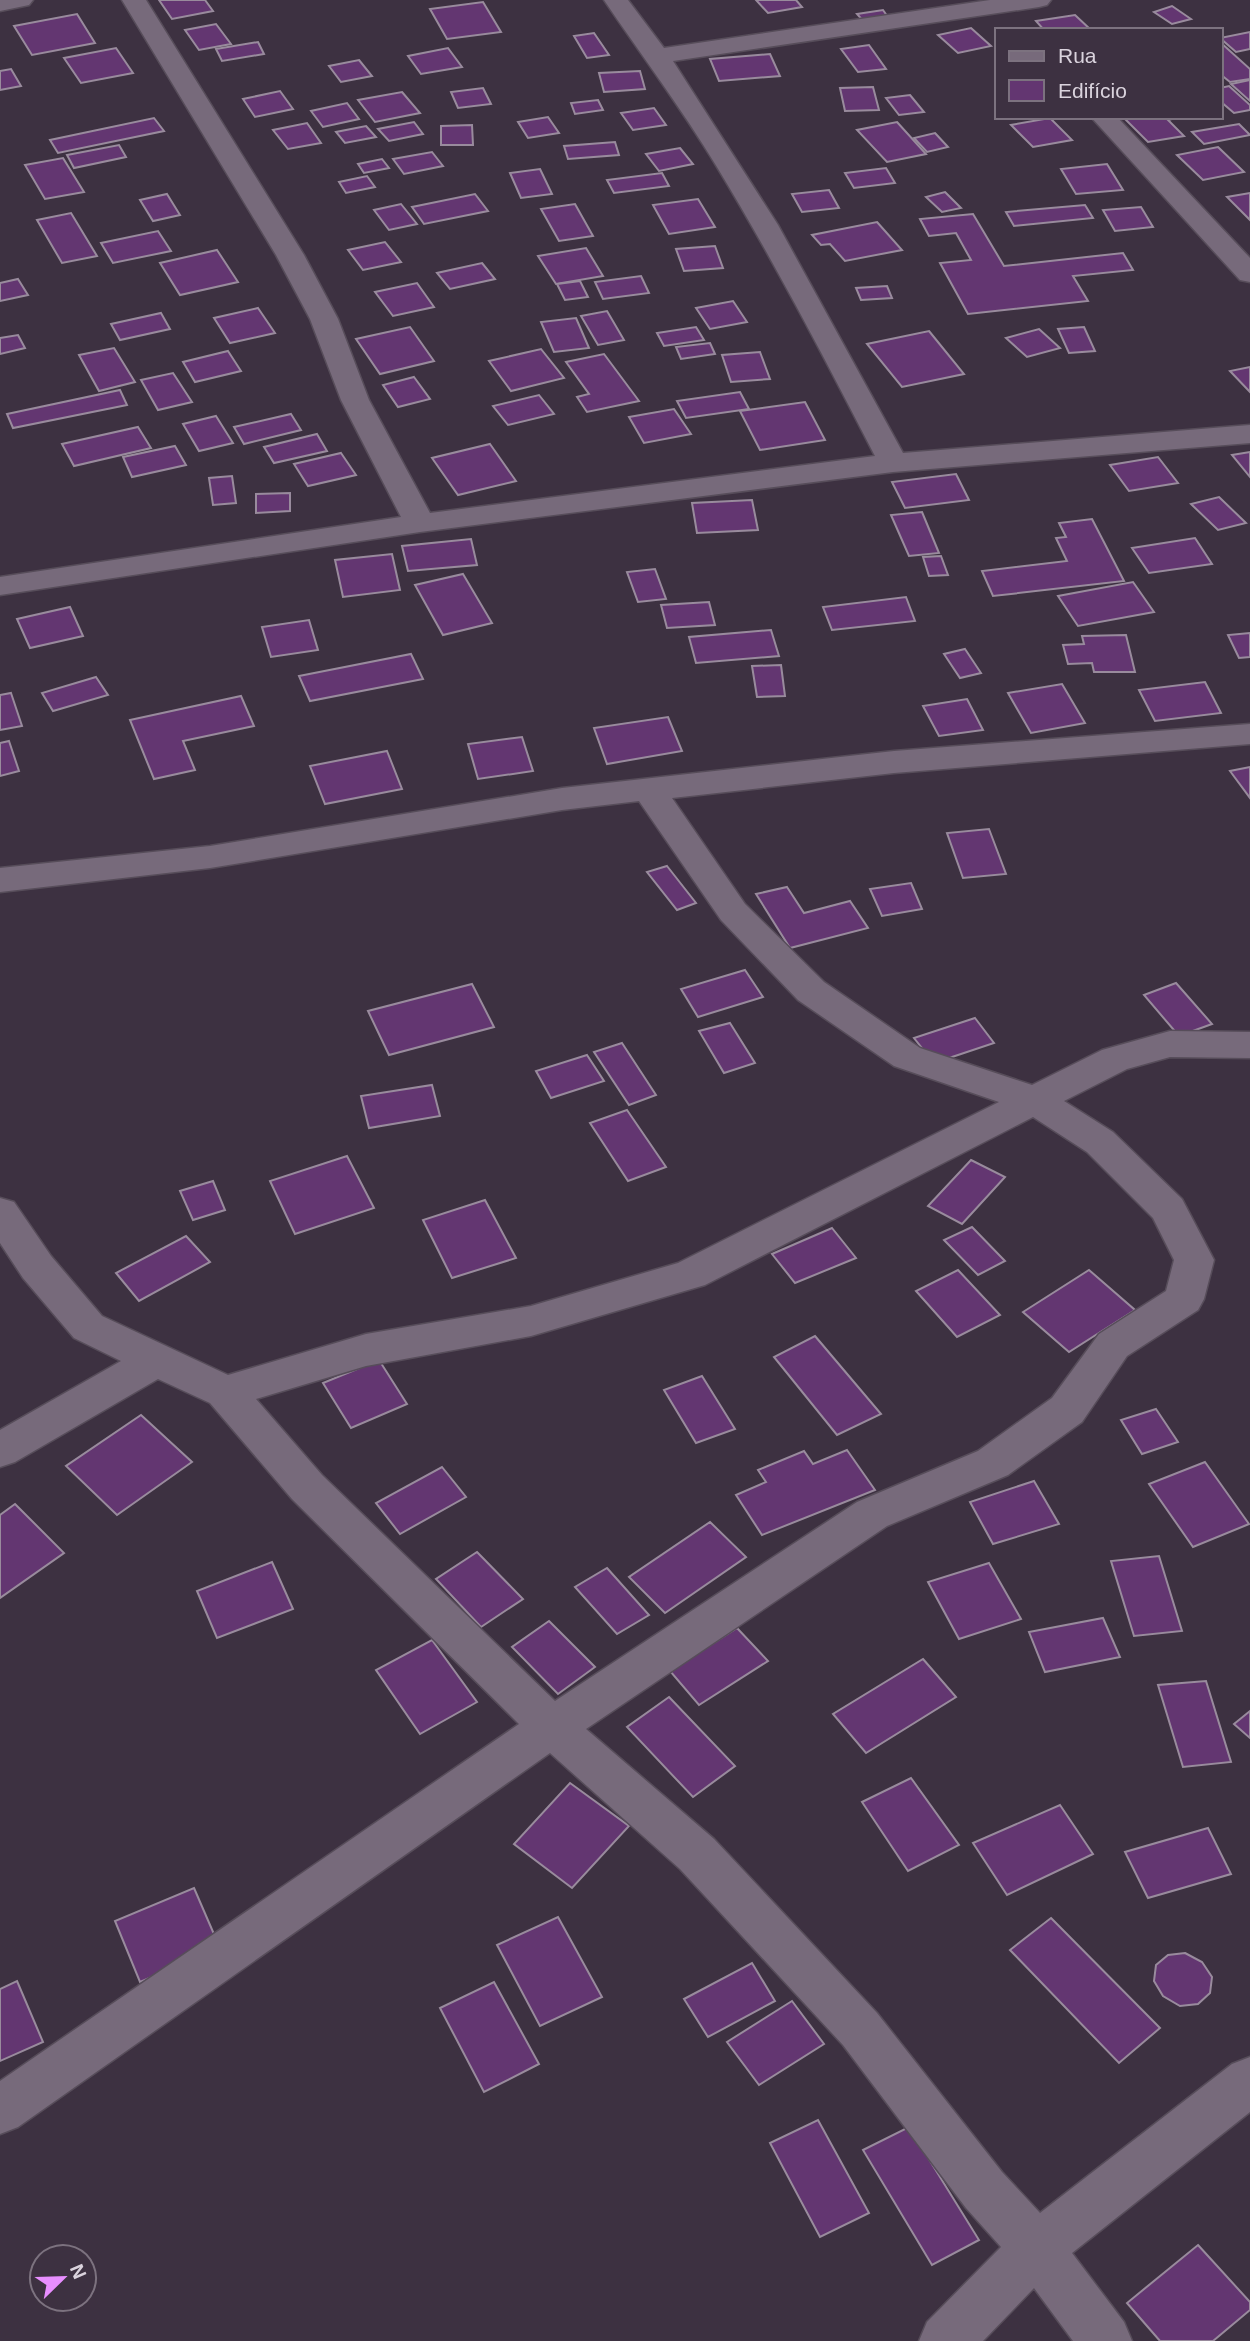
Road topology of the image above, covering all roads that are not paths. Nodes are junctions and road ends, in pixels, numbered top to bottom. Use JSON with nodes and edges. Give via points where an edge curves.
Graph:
{"nodes":[{"id":1,"x":21,"y":0,"type":"edge"},
{"id":2,"x":134,"y":0,"type":"edge"},
{"id":3,"x":616,"y":0,"type":"edge"},
{"id":4,"x":1039,"y":0,"type":"edge"},
{"id":5,"x":996,"y":3,"type":"edge"},
{"id":6,"x":0,"y":4,"type":"edge"},
{"id":7,"x":1019,"y":28,"type":"edge"},
{"id":8,"x":659,"y":56,"type":"junction"},
{"id":9,"x":1105,"y":119,"type":"edge"},
{"id":10,"x":1250,"y":274,"type":"edge"},
{"id":11,"x":1250,"y":434,"type":"edge"},
{"id":12,"x":893,"y":463,"type":"junction"},
{"id":13,"x":420,"y":523,"type":"junction"},
{"id":14,"x":0,"y":586,"type":"edge"},
{"id":15,"x":1250,"y":734,"type":"edge"},
{"id":16,"x":649,"y":790,"type":"junction"},
{"id":17,"x":0,"y":880,"type":"edge"},
{"id":18,"x":1250,"y":1045,"type":"edge"},
{"id":19,"x":1033,"y":1099,"type":"junction"},
{"id":20,"x":0,"y":1212,"type":"edge"},
{"id":21,"x":155,"y":1361,"type":"junction"},
{"id":22,"x":225,"y":1392,"type":"junction"},
{"id":23,"x":0,"y":1450,"type":"edge"},
{"id":24,"x":552,"y":1727,"type":"junction"},
{"id":25,"x":1250,"y":2081,"type":"edge"},
{"id":26,"x":0,"y":2110,"type":"edge"},
{"id":27,"x":1038,"y":2248,"type":"junction"},
{"id":28,"x":946,"y":2341,"type":"edge"},
{"id":29,"x":1105,"y":2341,"type":"edge"}],
"edges":[{"from":1,"to":6,"type":"street"},
{"from":2,"to":13,"type":"street","via":[[290,255],[324,319],[355,400]]},
{"from":3,"to":8,"type":"street"},
{"from":4,"to":5,"type":"street"},
{"from":5,"to":7,"type":"street"},
{"from":5,"to":8,"type":"street"},
{"from":8,"to":12,"type":"street","via":[[738,177]]},
{"from":9,"to":10,"type":"street"},
{"from":11,"to":12,"type":"street"},
{"from":12,"to":13,"type":"street"},
{"from":13,"to":14,"type":"street"},
{"from":15,"to":16,"type":"street","via":[[894,762]]},
{"from":16,"to":17,"type":"street","via":[[562,799],[210,857]]},
{"from":16,"to":19,"type":"street","via":[[733,912],[811,991],[907,1057]]},
{"from":18,"to":19,"type":"street","via":[[1170,1044],[1115,1059]]},
{"from":19,"to":22,"type":"street","via":[[691,1274],[531,1321],[366,1350]]},
{"from":19,"to":24,"type":"street","via":[[1100,1142],[1168,1209],[1194,1260],[1184,1299],[1113,1345],[1067,1410],[993,1463],[872,1514]]},
{"from":20,"to":21,"type":"street","via":[[37,1267],[88,1327]]},
{"from":21,"to":22,"type":"street"},
{"from":21,"to":23,"type":"street"},
{"from":22,"to":24,"type":"street","via":[[307,1487]]},
{"from":24,"to":26,"type":"street"},
{"from":24,"to":27,"type":"street","via":[[696,1854],[851,2019],[984,2190]]},
{"from":25,"to":27,"type":"street"},
{"from":27,"to":28,"type":"street"},
{"from":27,"to":29,"type":"street"}]}
